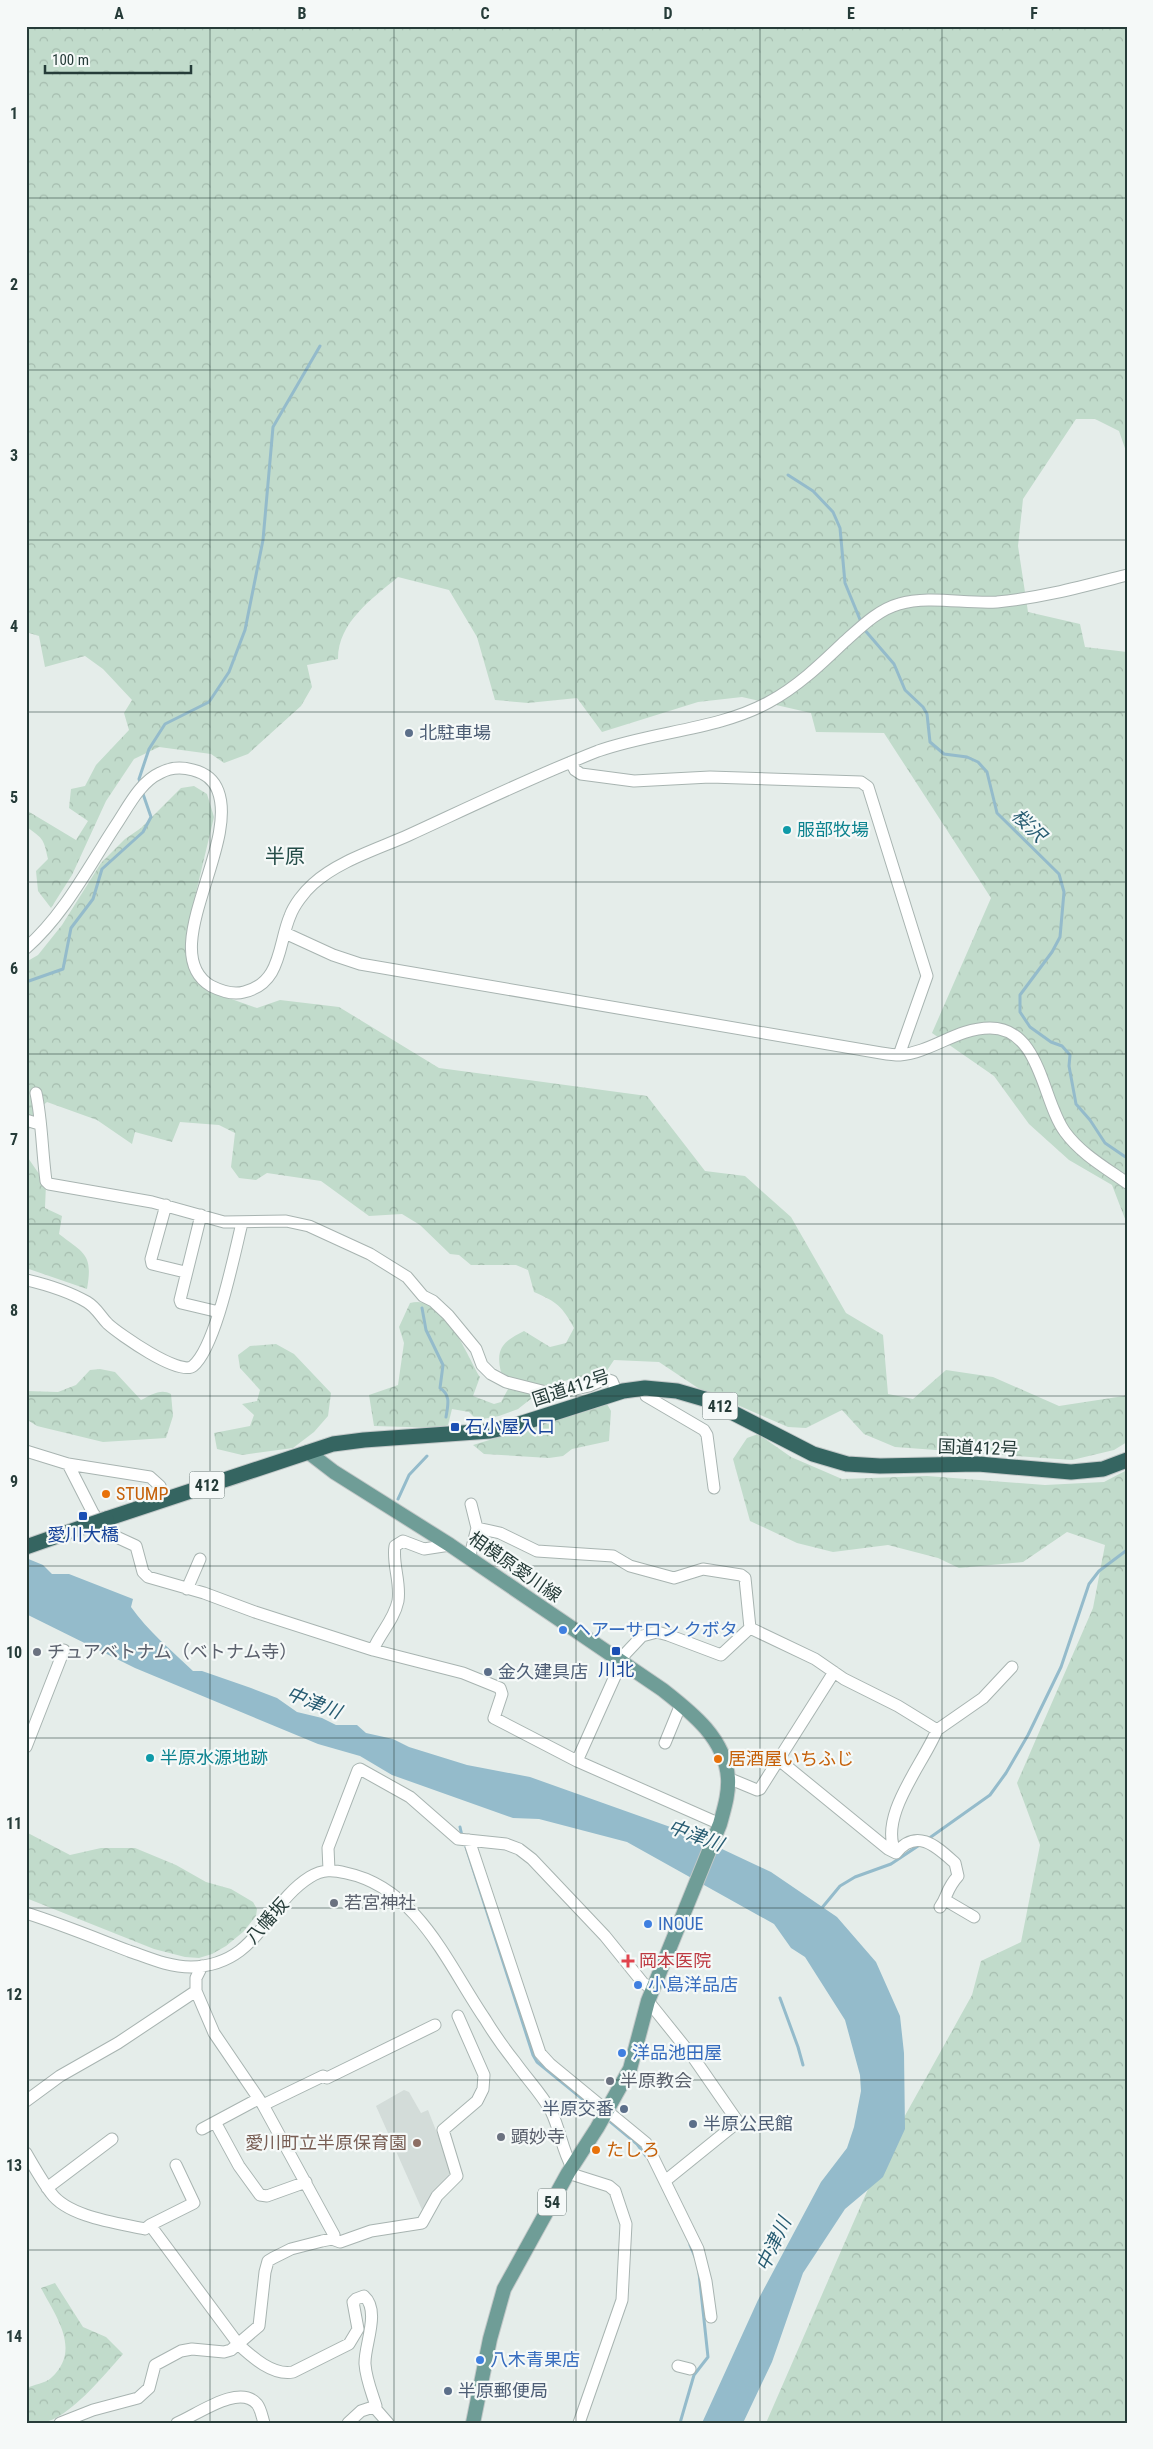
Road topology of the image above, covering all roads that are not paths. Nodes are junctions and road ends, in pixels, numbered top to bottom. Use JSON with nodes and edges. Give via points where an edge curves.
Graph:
{"nodes":[{"id":1,"x":1127,"y":575,"type":"edge"},
{"id":2,"x":571,"y":762,"type":"junction"},
{"id":3,"x":285,"y":933,"type":"junction"},
{"id":4,"x":26,"y":948,"type":"edge"},
{"id":5,"x":899,"y":1055,"type":"junction"},
{"id":6,"x":36,"y":1092,"type":"dead end"},
{"id":7,"x":26,"y":1120,"type":"edge"},
{"id":8,"x":39,"y":1124,"type":"junction"},
{"id":9,"x":1127,"y":1183,"type":"edge"},
{"id":10,"x":166,"y":1205,"type":"junction"},
{"id":11,"x":201,"y":1215,"type":"junction"},
{"id":12,"x":242,"y":1223,"type":"junction"},
{"id":13,"x":185,"y":1272,"type":"junction"},
{"id":14,"x":27,"y":1280,"type":"edge"},
{"id":15,"x":219,"y":1312,"type":"junction"},
{"id":16,"x":645,"y":1388,"type":"junction"},
{"id":17,"x":617,"y":1393,"type":"junction"},
{"id":18,"x":26,"y":1451,"type":"edge"},
{"id":19,"x":308,"y":1452,"type":"junction"},
{"id":20,"x":1127,"y":1460,"type":"edge"},
{"id":21,"x":68,"y":1464,"type":"junction"},
{"id":22,"x":714,"y":1488,"type":"dead end"},
{"id":23,"x":165,"y":1500,"type":"junction"},
{"id":24,"x":471,"y":1504,"type":"dead end"},
{"id":25,"x":477,"y":1528,"type":"junction"},
{"id":26,"x":450,"y":1545,"type":"junction"},
{"id":27,"x":26,"y":1547,"type":"edge"},
{"id":28,"x":200,"y":1559,"type":"dead end"},
{"id":29,"x":469,"y":1559,"type":"junction"},
{"id":30,"x":188,"y":1589,"type":"junction"},
{"id":31,"x":750,"y":1628,"type":"junction"},
{"id":32,"x":64,"y":1650,"type":"dead end"},
{"id":33,"x":373,"y":1650,"type":"junction"},
{"id":34,"x":622,"y":1663,"type":"junction"},
{"id":35,"x":1012,"y":1667,"type":"dead end"},
{"id":36,"x":834,"y":1672,"type":"junction"},
{"id":37,"x":681,"y":1704,"type":"junction"},
{"id":38,"x":937,"y":1730,"type":"junction"},
{"id":39,"x":665,"y":1743,"type":"dead end"},
{"id":40,"x":26,"y":1747,"type":"edge"},
{"id":41,"x":779,"y":1760,"type":"junction"},
{"id":42,"x":577,"y":1761,"type":"junction"},
{"id":43,"x":728,"y":1778,"type":"junction"},
{"id":44,"x":720,"y":1824,"type":"junction"},
{"id":45,"x":469,"y":1840,"type":"junction"},
{"id":46,"x":896,"y":1853,"type":"junction"},
{"id":47,"x":329,"y":1870,"type":"junction"},
{"id":48,"x":26,"y":1913,"type":"edge"},
{"id":49,"x":968,"y":1918,"type":"dead end"},
{"id":50,"x":202,"y":1966,"type":"junction"},
{"id":51,"x":196,"y":1991,"type":"junction"},
{"id":52,"x":650,"y":1995,"type":"junction"},
{"id":53,"x":458,"y":2016,"type":"dead end"},
{"id":54,"x":435,"y":2025,"type":"dead end"},
{"id":55,"x":26,"y":2101,"type":"edge"},
{"id":56,"x":261,"y":2102,"type":"junction"},
{"id":57,"x":607,"y":2111,"type":"junction"},
{"id":58,"x":215,"y":2122,"type":"junction"},
{"id":59,"x":202,"y":2128,"type":"dead end"},
{"id":60,"x":112,"y":2139,"type":"dead end"},
{"id":61,"x":26,"y":2153,"type":"edge"},
{"id":62,"x":176,"y":2165,"type":"dead end"},
{"id":63,"x":570,"y":2170,"type":"junction"},
{"id":64,"x":665,"y":2181,"type":"junction"},
{"id":65,"x":306,"y":2182,"type":"junction"},
{"id":66,"x":48,"y":2188,"type":"junction"},
{"id":67,"x":150,"y":2225,"type":"junction"},
{"id":68,"x":332,"y":2239,"type":"junction"},
{"id":69,"x":711,"y":2317,"type":"dead end"},
{"id":70,"x":239,"y":2345,"type":"junction"},
{"id":71,"x":374,"y":2407,"type":"junction"},
{"id":72,"x":60,"y":2423,"type":"edge"},
{"id":73,"x":178,"y":2423,"type":"edge"},
{"id":74,"x":264,"y":2423,"type":"edge"},
{"id":75,"x":348,"y":2423,"type":"edge"},
{"id":76,"x":388,"y":2423,"type":"edge"},
{"id":77,"x":473,"y":2423,"type":"edge"},
{"id":78,"x":579,"y":2423,"type":"edge"}],
"edges":[{"from":1,"to":2,"type":"street","via":[[1024,599],[915,601],[893,606],[856,632],[796,685],[754,710],[725,720],[626,742]]},
{"from":2,"to":3,"type":"street","via":[[335,870],[313,884],[290,916]]},
{"from":2,"to":5,"type":"street","via":[[581,774],[634,781],[710,776],[861,782],[868,787],[928,976]]},
{"from":3,"to":4,"type":"street","via":[[277,963],[268,978],[244,992],[218,990],[196,970],[190,946],[192,933],[220,836],[223,814],[221,798],[209,777],[199,771],[174,768],[159,773],[137,793],[53,920]]},
{"from":3,"to":5,"type":"street","via":[[333,955],[382,968]]},
{"from":5,"to":9,"type":"street","via":[[977,1029],[1009,1032],[1032,1054],[1055,1116],[1066,1133],[1087,1155]]},
{"from":6,"to":8,"type":"street"},
{"from":7,"to":8,"type":"street"},
{"from":8,"to":10,"type":"street","via":[[49,1184]]},
{"from":10,"to":11,"type":"street"},
{"from":10,"to":13,"type":"street","via":[[152,1264]]},
{"from":11,"to":12,"type":"street"},
{"from":11,"to":13,"type":"street"},
{"from":12,"to":15,"type":"street"},
{"from":12,"to":17,"type":"street","via":[[297,1222],[370,1254],[407,1277],[423,1296],[448,1315],[476,1349],[482,1365],[506,1382],[554,1394],[605,1379],[612,1381]]},
{"from":13,"to":15,"type":"street","via":[[181,1303]]},
{"from":14,"to":15,"type":"street","via":[[56,1287],[89,1303],[107,1323],[146,1351],[168,1363],[188,1368],[206,1347]]},
{"from":16,"to":17,"type":"highway","name":"国道412号","number":"412"},
{"from":16,"to":20,"type":"highway","name":"国道412号","number":"412","via":[[677,1390],[708,1400],[813,1454],[847,1464],[978,1464],[1071,1472],[1103,1469]]},
{"from":16,"to":22,"type":"street","via":[[646,1396],[708,1435]]},
{"from":17,"to":19,"type":"highway","name":"国道412号","number":"412","via":[[490,1432],[364,1440],[333,1444]]},
{"from":18,"to":21,"type":"street"},
{"from":19,"to":23,"type":"highway","name":"国道412号","number":"412"},
{"from":19,"to":26,"type":"main road","name":"相模原愛川線","number":"54"},
{"from":21,"to":23,"type":"street","via":[[150,1477],[160,1486]]},
{"from":21,"to":30,"type":"street","via":[[104,1529],[138,1549],[145,1575]]},
{"from":23,"to":27,"type":"highway","name":"国道412号","number":"412","bridge":true},
{"from":24,"to":25,"type":"street"},
{"from":25,"to":29,"type":"street"},
{"from":25,"to":31,"type":"street","via":[[500,1533],[537,1551],[613,1556],[630,1566],[674,1578],[703,1569],[736,1573],[745,1578]]},
{"from":26,"to":29,"type":"main road","name":"相模原愛川線","number":"54"},
{"from":26,"to":33,"type":"street","via":[[424,1549],[402,1541],[395,1546],[398,1600]]},
{"from":28,"to":30,"type":"street"},
{"from":29,"to":34,"type":"main road","name":"相模原愛川線","number":"54"},
{"from":30,"to":33,"type":"street"},
{"from":31,"to":34,"type":"street","via":[[720,1655],[668,1635],[649,1634],[634,1643]]},
{"from":31,"to":36,"type":"street","via":[[815,1659]]},
{"from":32,"to":40,"type":"street"},
{"from":33,"to":42,"type":"street","via":[[455,1671],[500,1688],[502,1694],[494,1718]]},
{"from":34,"to":37,"type":"main road","name":"相模原愛川線","number":"54"},
{"from":34,"to":42,"type":"street"},
{"from":35,"to":38,"type":"street","via":[[983,1698]]},
{"from":36,"to":38,"type":"street"},
{"from":36,"to":41,"type":"street"},
{"from":37,"to":39,"type":"street"},
{"from":37,"to":43,"type":"main road","name":"相模原愛川線","number":"54","via":[[712,1735]]},
{"from":38,"to":46,"type":"street","via":[[896,1808],[892,1844]]},
{"from":41,"to":43,"type":"street","via":[[760,1789]]},
{"from":41,"to":46,"type":"street"},
{"from":42,"to":44,"type":"street"},
{"from":43,"to":44,"type":"main road","name":"相模原愛川線","number":"54"},
{"from":44,"to":52,"type":"main road","name":"相模原愛川線","number":"54"},
{"from":45,"to":47,"type":"street","via":[[458,1839],[410,1797],[358,1770],[328,1848]]},
{"from":45,"to":52,"type":"street","via":[[506,1844],[532,1859],[605,1936]]},
{"from":45,"to":57,"type":"street","via":[[540,2053]]},
{"from":46,"to":49,"type":"street","via":[[916,1840],[927,1842],[955,1862],[958,1873],[946,1890],[942,1903]]},
{"from":47,"to":50,"type":"street","name":"八幡坂","via":[[303,1882],[251,1942],[225,1959]]},
{"from":47,"to":63,"type":"street","via":[[358,1875],[393,1894],[426,1928],[485,2020],[543,2098],[558,2127]]},
{"from":48,"to":50,"type":"street","via":[[166,1964]]},
{"from":50,"to":51,"type":"street","via":[[196,1978]]},
{"from":51,"to":55,"type":"street","via":[[118,2043],[60,2076]]},
{"from":51,"to":56,"type":"street","via":[[214,2033]]},
{"from":52,"to":57,"type":"main road","number":"54","via":[[630,2069]]},
{"from":52,"to":64,"type":"street","via":[[738,2122]]},
{"from":53,"to":68,"type":"street","via":[[484,2075],[483,2089],[477,2101],[443,2130],[457,2176],[437,2196],[422,2223],[371,2231],[340,2242]]},
{"from":54,"to":56,"type":"street","via":[[327,2078],[322,2076]]},
{"from":56,"to":58,"type":"street"},
{"from":56,"to":65,"type":"street"},
{"from":57,"to":63,"type":"main road","number":"54"},
{"from":57,"to":64,"type":"street","via":[[646,2143]]},
{"from":58,"to":59,"type":"street"},
{"from":58,"to":65,"type":"street","via":[[239,2166],[260,2195],[267,2196]]},
{"from":60,"to":66,"type":"street"},
{"from":61,"to":66,"type":"street"},
{"from":62,"to":67,"type":"street","via":[[194,2203]]},
{"from":63,"to":77,"type":"main road","number":"54","via":[[504,2289],[490,2338]]},
{"from":63,"to":78,"type":"street","via":[[615,2191],[626,2224],[622,2300]]},
{"from":64,"to":69,"type":"street","via":[[698,2249]]},
{"from":65,"to":68,"type":"street","via":[[334,2235]]},
{"from":66,"to":67,"type":"street","via":[[56,2199],[95,2219],[145,2229]]},
{"from":67,"to":70,"type":"street"},
{"from":68,"to":70,"type":"street","via":[[291,2249],[268,2261],[259,2326]]},
{"from":70,"to":71,"type":"street","via":[[272,2369],[288,2373],[304,2368],[349,2344],[358,2329],[353,2302],[364,2296],[372,2322],[365,2364]]},
{"from":70,"to":72,"type":"street","via":[[224,2352],[181,2351],[155,2365],[149,2388],[138,2398]]},
{"from":71,"to":75,"type":"street","via":[[361,2411]]},
{"from":71,"to":76,"type":"street"},
{"from":73,"to":74,"type":"street","via":[[233,2397],[247,2398],[257,2404]]}]}
